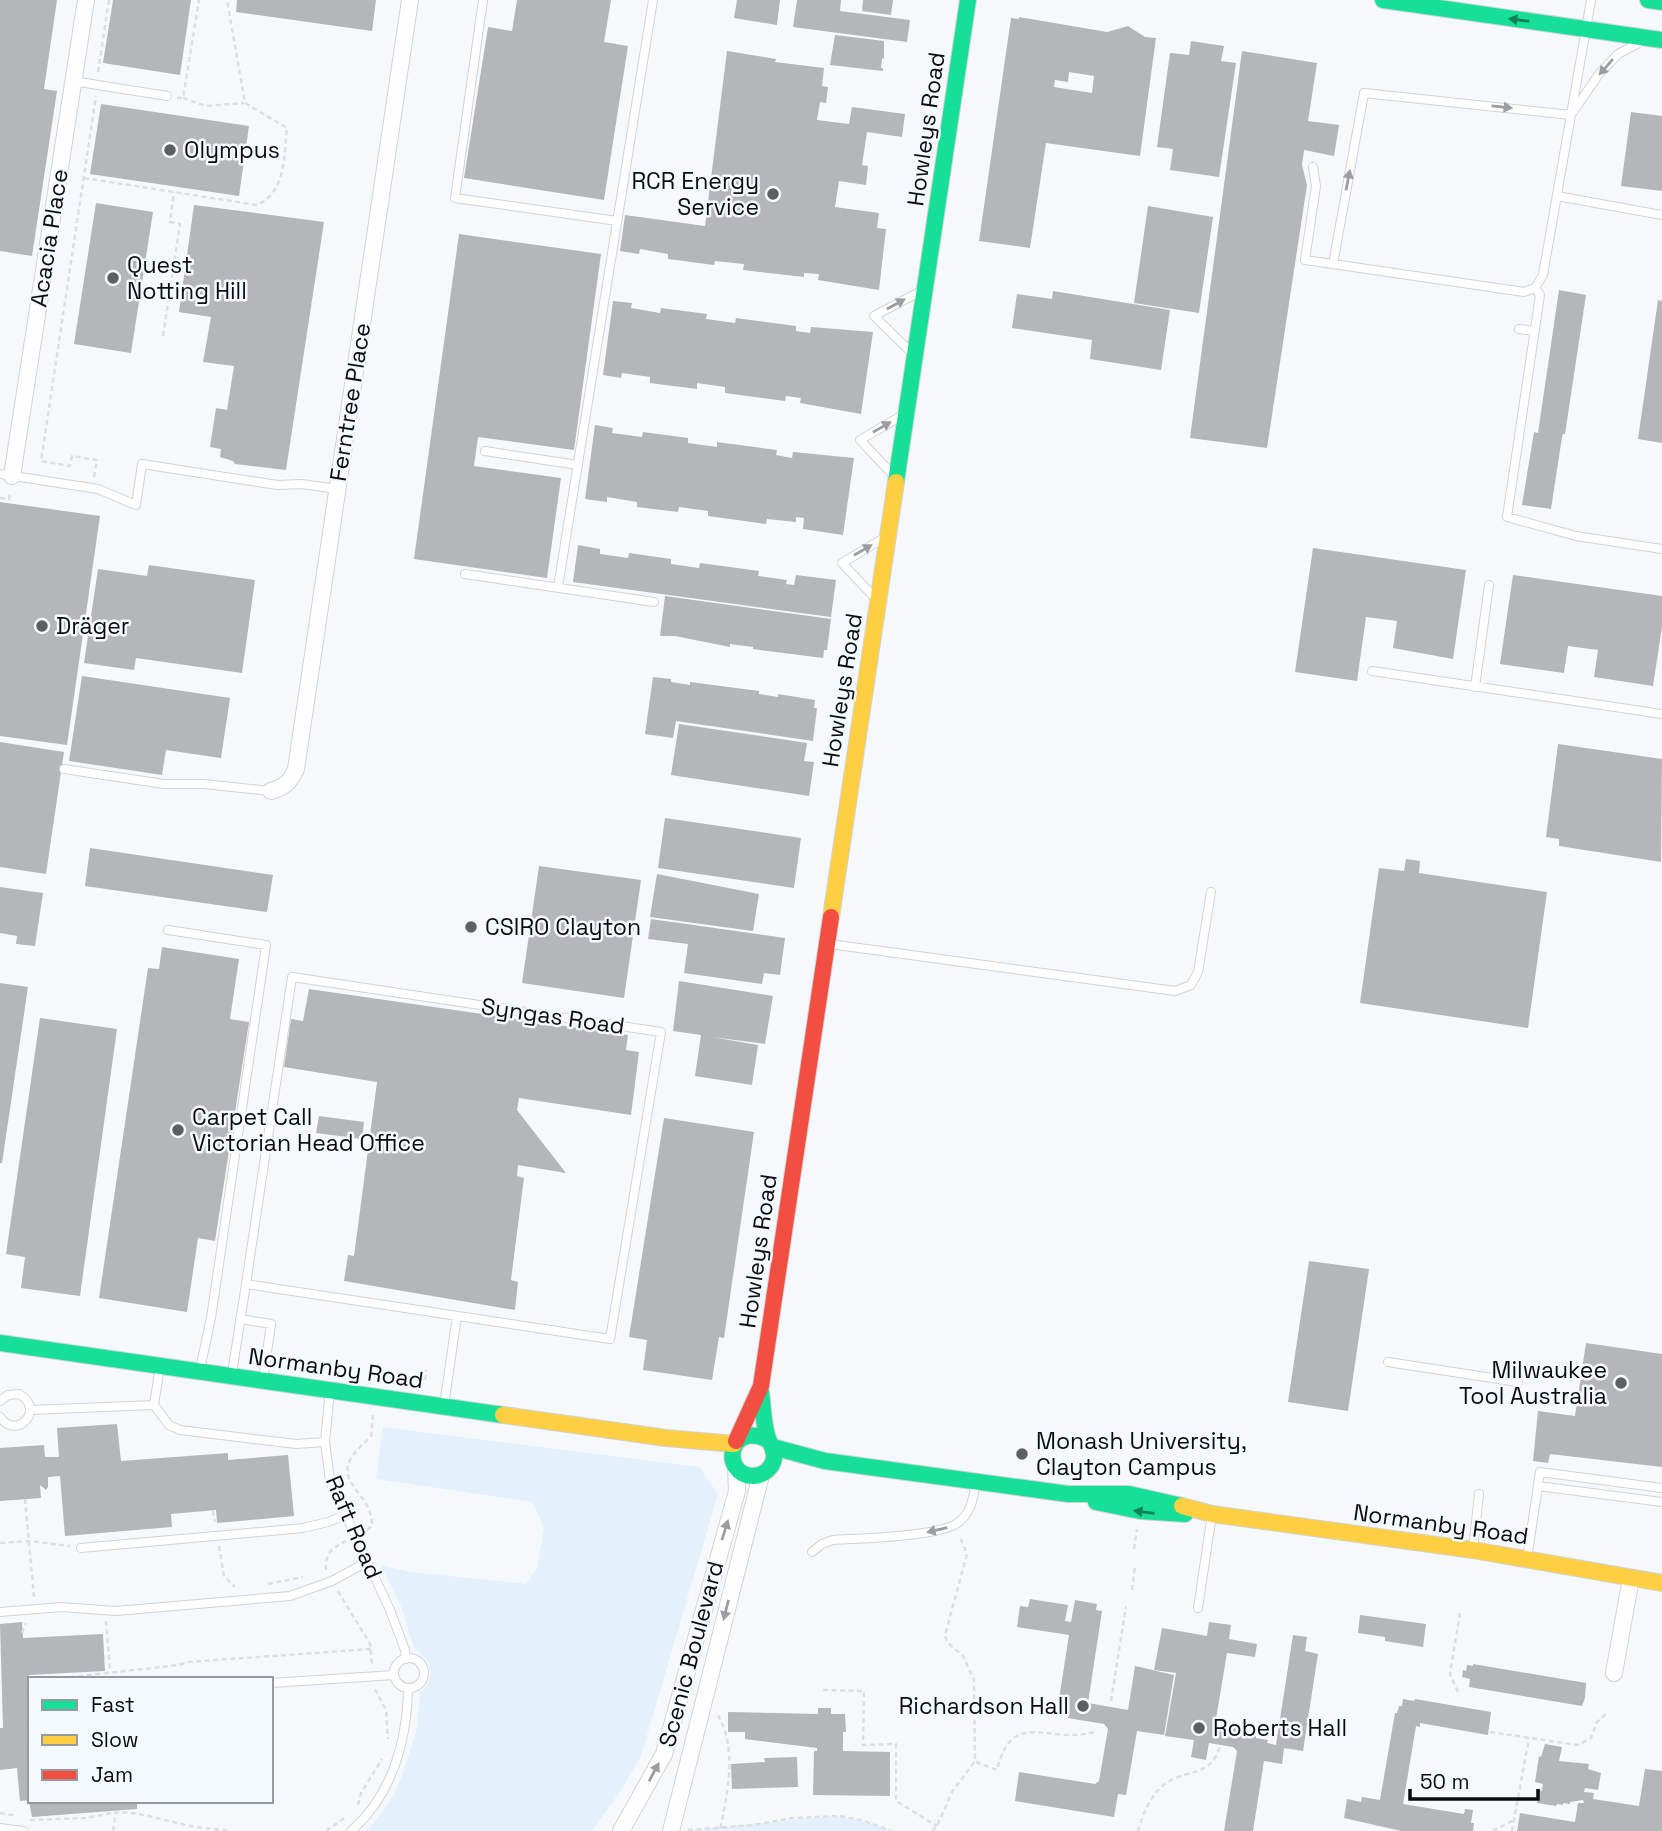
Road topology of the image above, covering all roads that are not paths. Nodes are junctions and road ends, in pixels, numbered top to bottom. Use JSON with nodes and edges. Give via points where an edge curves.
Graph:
{"nodes":[{"id":1,"x":86,"y":0,"type":"edge"},
{"id":2,"x":410,"y":0,"type":"edge"},
{"id":3,"x":484,"y":0,"type":"edge"},
{"id":4,"x":653,"y":0,"type":"edge"},
{"id":5,"x":968,"y":0,"type":"edge"},
{"id":6,"x":1383,"y":0,"type":"edge"},
{"id":7,"x":1591,"y":0,"type":"edge"},
{"id":8,"x":1648,"y":0,"type":"edge"},
{"id":9,"x":1662,"y":2,"type":"edge"},
{"id":10,"x":1587,"y":30,"type":"junction"},
{"id":11,"x":1658,"y":40,"type":"edge"},
{"id":12,"x":73,"y":81,"type":"junction"},
{"id":13,"x":167,"y":96,"type":"road end"},
{"id":14,"x":1572,"y":115,"type":"junction"},
{"id":15,"x":1313,"y":167,"type":"dead end"},
{"id":16,"x":1557,"y":196,"type":"junction"},
{"id":17,"x":1662,"y":215,"type":"edge"},
{"id":18,"x":617,"y":221,"type":"junction"},
{"id":19,"x":1333,"y":264,"type":"junction"},
{"id":20,"x":925,"y":288,"type":"junction"},
{"id":21,"x":1535,"y":288,"type":"junction"},
{"id":22,"x":1519,"y":329,"type":"dead end"},
{"id":23,"x":1535,"y":331,"type":"junction"},
{"id":24,"x":915,"y":356,"type":"junction"},
{"id":25,"x":906,"y":413,"type":"junction"},
{"id":26,"x":485,"y":452,"type":"dead end"},
{"id":27,"x":578,"y":465,"type":"junction"},
{"id":28,"x":6,"y":475,"type":"edge"},
{"id":29,"x":896,"y":478,"type":"junction"},
{"id":30,"x":337,"y":489,"type":"junction"},
{"id":31,"x":888,"y":536,"type":"junction"},
{"id":32,"x":1662,"y":549,"type":"edge"},
{"id":33,"x":465,"y":574,"type":"dead end"},
{"id":34,"x":1489,"y":585,"type":"dead end"},
{"id":35,"x":558,"y":587,"type":"junction"},
{"id":36,"x":878,"y":601,"type":"junction"},
{"id":37,"x":654,"y":602,"type":"dead end"},
{"id":38,"x":1372,"y":671,"type":"dead end"},
{"id":39,"x":1475,"y":687,"type":"junction"},
{"id":40,"x":1662,"y":714,"type":"edge"},
{"id":41,"x":64,"y":769,"type":"dead end"},
{"id":42,"x":271,"y":791,"type":"joint"},
{"id":43,"x":1211,"y":892,"type":"dead end"},
{"id":44,"x":168,"y":930,"type":"dead end"},
{"id":45,"x":827,"y":944,"type":"junction"},
{"id":46,"x":246,"y":1284,"type":"junction"},
{"id":47,"x":457,"y":1316,"type":"junction"},
{"id":48,"x":240,"y":1319,"type":"junction"},
{"id":49,"x":0,"y":1343,"type":"edge"},
{"id":50,"x":1388,"y":1362,"type":"dead end"},
{"id":51,"x":160,"y":1366,"type":"junction"},
{"id":52,"x":199,"y":1371,"type":"junction"},
{"id":53,"x":232,"y":1376,"type":"junction"},
{"id":54,"x":263,"y":1381,"type":"junction"},
{"id":55,"x":1518,"y":1382,"type":"dead end"},
{"id":56,"x":761,"y":1386,"type":"junction"},
{"id":57,"x":330,"y":1390,"type":"junction"},
{"id":58,"x":0,"y":1401,"type":"edge"},
{"id":59,"x":154,"y":1405,"type":"junction"},
{"id":60,"x":444,"y":1406,"type":"junction"},
{"id":61,"x":30,"y":1410,"type":"junction"},
{"id":62,"x":0,"y":1417,"type":"edge"},
{"id":63,"x":666,"y":1438,"type":"junction"},
{"id":64,"x":325,"y":1442,"type":"junction"},
{"id":65,"x":735,"y":1443,"type":"junction"},
{"id":66,"x":771,"y":1444,"type":"junction"},
{"id":67,"x":825,"y":1461,"type":"junction"},
{"id":68,"x":734,"y":1465,"type":"junction"},
{"id":69,"x":762,"y":1475,"type":"junction"},
{"id":70,"x":976,"y":1482,"type":"junction"},
{"id":71,"x":1538,"y":1486,"type":"junction"},
{"id":72,"x":1662,"y":1489,"type":"edge"},
{"id":73,"x":1479,"y":1494,"type":"dead end"},
{"id":74,"x":1662,"y":1502,"type":"edge"},
{"id":75,"x":1212,"y":1514,"type":"junction"},
{"id":76,"x":345,"y":1515,"type":"junction"},
{"id":77,"x":81,"y":1548,"type":"road end"},
{"id":78,"x":1472,"y":1550,"type":"junction"},
{"id":79,"x":812,"y":1552,"type":"dead end"},
{"id":80,"x":1527,"y":1559,"type":"junction"},
{"id":81,"x":368,"y":1562,"type":"junction"},
{"id":82,"x":1631,"y":1578,"type":"junction"},
{"id":83,"x":1662,"y":1583,"type":"edge"},
{"id":84,"x":1198,"y":1608,"type":"dead end"},
{"id":85,"x":0,"y":1612,"type":"edge"},
{"id":86,"x":697,"y":1631,"type":"junction"},
{"id":87,"x":719,"y":1637,"type":"junction"},
{"id":88,"x":406,"y":1659,"type":"junction"},
{"id":89,"x":1614,"y":1672,"type":"dead end"},
{"id":90,"x":394,"y":1675,"type":"junction"},
{"id":91,"x":273,"y":1683,"type":"edge"},
{"id":92,"x":408,"y":1688,"type":"junction"},
{"id":93,"x":0,"y":1828,"type":"edge"},
{"id":94,"x":672,"y":1830,"type":"edge"},
{"id":95,"x":23,"y":1831,"type":"edge"},
{"id":96,"x":351,"y":1831,"type":"edge"},
{"id":97,"x":621,"y":1831,"type":"edge"}],
"edges":[{"from":1,"to":12,"type":"street","name":"Acacia Place"},
{"from":2,"to":30,"type":"street","name":"Ferntree Place"},
{"from":3,"to":18,"type":"lane","via":[[455,198]]},
{"from":4,"to":18,"type":"lane"},
{"from":5,"to":20,"type":"street","name":"Howleys Road"},
{"from":10,"to":6,"type":"street","one_way":true},
{"from":7,"to":10,"type":"lane"},
{"from":8,"to":9,"type":"street"},
{"from":10,"to":11,"type":"street"},
{"from":10,"to":14,"type":"lane"},
{"from":11,"to":14,"type":"lane","one_way":true,"via":[[1618,54]]},
{"from":12,"to":13,"type":"lane"},
{"from":12,"to":28,"type":"street","name":"Acacia Place"},
{"from":14,"to":16,"type":"lane"},
{"from":19,"to":14,"type":"lane","one_way":true,"via":[[1364,93]]},
{"from":15,"to":19,"type":"lane","via":[[1315,186],[1305,260]]},
{"from":16,"to":17,"type":"lane"},
{"from":16,"to":21,"type":"lane","via":[[1543,275]]},
{"from":18,"to":27,"type":"lane"},
{"from":19,"to":21,"type":"lane","via":[[1524,292]]},
{"from":20,"to":24,"type":"street","name":"Howleys Road"},
{"from":24,"to":20,"type":"lane","one_way":true,"via":[[874,316]]},
{"from":21,"to":23,"type":"lane","via":[[1540,295]]},
{"from":22,"to":23,"type":"lane"},
{"from":23,"to":32,"type":"lane","via":[[1507,517],[1591,539]]},
{"from":24,"to":25,"type":"street","name":"Howleys Road"},
{"from":25,"to":29,"type":"street","name":"Howleys Road"},
{"from":29,"to":25,"type":"lane","one_way":true,"via":[[860,440]]},
{"from":26,"to":27,"type":"lane"},
{"from":27,"to":35,"type":"lane"},
{"from":28,"to":30,"type":"lane","via":[[93,488],[136,505],[142,464],[278,485]]},
{"from":29,"to":31,"type":"street","name":"Howleys Road"},
{"from":30,"to":42,"type":"street","name":"Ferntree Place","via":[[296,769],[290,782]]},
{"from":31,"to":36,"type":"street","name":"Howleys Road"},
{"from":36,"to":31,"type":"lane","one_way":true,"via":[[842,563]]},
{"from":33,"to":35,"type":"lane"},
{"from":34,"to":39,"type":"lane"},
{"from":35,"to":37,"type":"lane"},
{"from":36,"to":45,"type":"street","name":"Howleys Road"},
{"from":38,"to":39,"type":"lane"},
{"from":39,"to":40,"type":"lane"},
{"from":41,"to":42,"type":"lane","via":[[164,785]]},
{"from":43,"to":45,"type":"lane","via":[[1198,972],[1191,985],[1175,991]]},
{"from":44,"to":52,"type":"lane","via":[[266,945],[211,1318]]},
{"from":45,"to":56,"type":"street","name":"Howleys Road"},
{"from":46,"to":47,"type":"lane","name":"Syngas Road"},
{"from":46,"to":47,"type":"lane","name":"Syngas Road","via":[[292,977],[661,1032],[610,1339]]},
{"from":46,"to":48,"type":"lane","name":"Syngas Road"},
{"from":47,"to":60,"type":"lane"},
{"from":48,"to":53,"type":"lane","name":"Syngas Road"},
{"from":48,"to":54,"type":"lane","via":[[271,1324]]},
{"from":49,"to":51,"type":"street","name":"Normanby Road"},
{"from":50,"to":55,"type":"lane"},
{"from":51,"to":52,"type":"street","name":"Normanby Road"},
{"from":51,"to":59,"type":"lane"},
{"from":52,"to":53,"type":"street","name":"Normanby Road"},
{"from":53,"to":54,"type":"street","name":"Normanby Road"},
{"from":54,"to":57,"type":"street","name":"Normanby Road"},
{"from":56,"to":65,"type":"street","name":"Howleys Road"},
{"from":56,"to":66,"type":"street","name":"Howleys Road"},
{"from":57,"to":60,"type":"street","name":"Normanby Road"},
{"from":57,"to":64,"type":"lane","name":"Raft Road"},
{"from":58,"to":61,"type":"lane","via":[[19,1394]]},
{"from":59,"to":61,"type":"lane"},
{"from":59,"to":64,"type":"lane","via":[[169,1425],[180,1430],[296,1444]]},
{"from":60,"to":63,"type":"street","name":"Normanby Road"},
{"from":61,"to":62,"type":"lane","via":[[17,1426]]},
{"from":63,"to":65,"type":"street","name":"Normanby Road"},
{"from":63,"to":68,"type":"street","name":"Normanby Road"},
{"from":64,"to":76,"type":"lane","name":"Raft Road","via":[[330,1481]]},
{"from":65,"to":66,"type":"street","via":[[749,1434],[764,1436]]},
{"from":65,"to":68,"type":"street"},
{"from":66,"to":67,"type":"street","name":"Normanby Road"},
{"from":66,"to":69,"type":"street","via":[[772,1465]]},
{"from":67,"to":69,"type":"street","name":"Normanby Road"},
{"from":67,"to":70,"type":"street","name":"Normanby Road"},
{"from":68,"to":69,"type":"street","via":[[748,1476]]},
{"from":86,"to":68,"type":"street","name":"Scenic Boulevard","one_way":true,"via":[[737,1490]]},
{"from":69,"to":87,"type":"street","name":"Scenic Boulevard","one_way":true},
{"from":70,"to":75,"type":"street","name":"Normanby Road","via":[[1068,1494],[1152,1514]]},
{"from":70,"to":79,"type":"lane","one_way":true,"via":[[972,1506],[956,1525],[833,1540]]},
{"from":71,"to":72,"type":"lane","via":[[1540,1472]]},
{"from":71,"to":74,"type":"lane"},
{"from":71,"to":80,"type":"lane"},
{"from":73,"to":78,"type":"lane"},
{"from":75,"to":78,"type":"street","name":"Normanby Road"},
{"from":75,"to":84,"type":"lane"},
{"from":76,"to":77,"type":"lane","via":[[303,1528]]},
{"from":76,"to":81,"type":"lane","name":"Raft Road"},
{"from":78,"to":80,"type":"street","name":"Normanby Road"},
{"from":80,"to":82,"type":"street","name":"Normanby Road"},
{"from":81,"to":85,"type":"lane","via":[[290,1596],[105,1611],[61,1607]]},
{"from":81,"to":88,"type":"lane","name":"Raft Road"},
{"from":82,"to":83,"type":"street","name":"Normanby Road"},
{"from":82,"to":89,"type":"street"},
{"from":86,"to":87,"type":"street"},
{"from":97,"to":86,"type":"street","name":"Scenic Boulevard","one_way":true,"via":[[664,1754]]},
{"from":87,"to":94,"type":"street","name":"Scenic Boulevard"},
{"from":88,"to":90,"type":"lane","via":[[398,1663]]},
{"from":88,"to":92,"type":"lane","name":"Raft Road","via":[[419,1663],[424,1672],[421,1682]]},
{"from":90,"to":91,"type":"lane"},
{"from":90,"to":92,"type":"lane","via":[[400,1686]]},
{"from":92,"to":96,"type":"lane","name":"Raft Road","via":[[405,1730],[393,1769],[370,1812]]},
{"from":93,"to":95,"type":"lane"}]}
